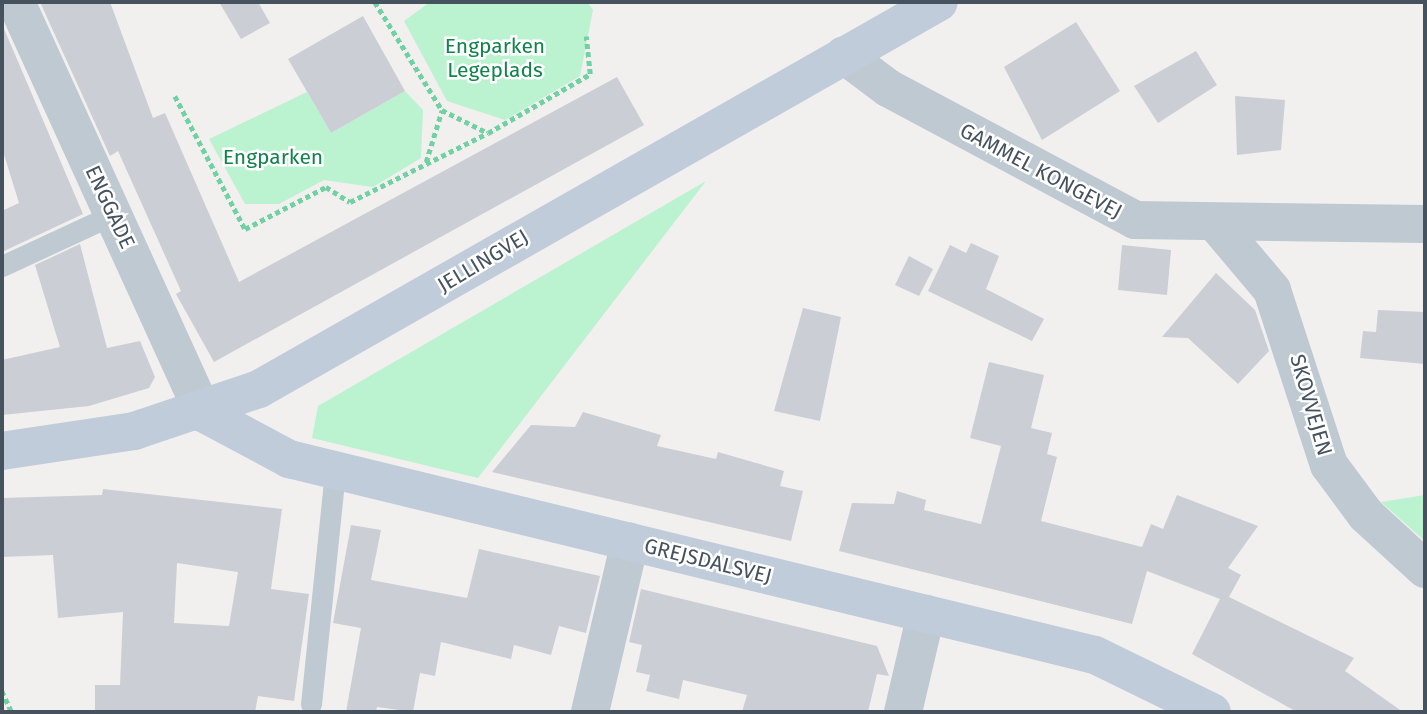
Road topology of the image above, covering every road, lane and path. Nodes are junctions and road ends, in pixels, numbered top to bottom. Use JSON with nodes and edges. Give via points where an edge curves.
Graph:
{"nodes":[{"id":1,"x":16,"y":2,"type":"edge"},
{"id":2,"x":375,"y":2,"type":"edge"},
{"id":3,"x":939,"y":2,"type":"edge"},
{"id":4,"x":586,"y":36,"type":"dead end"},
{"id":5,"x":844,"y":55,"type":"junction"},
{"id":6,"x":175,"y":96,"type":"dead end"},
{"id":7,"x":442,"y":110,"type":"junction"},
{"id":8,"x":488,"y":133,"type":"junction"},
{"id":9,"x":426,"y":163,"type":"junction"},
{"id":10,"x":114,"y":214,"type":"junction"},
{"id":11,"x":1425,"y":225,"type":"edge"},
{"id":12,"x":1218,"y":226,"type":"junction"},
{"id":13,"x":2,"y":266,"type":"edge"},
{"id":14,"x":202,"y":413,"type":"junction"},
{"id":15,"x":2,"y":452,"type":"edge"},
{"id":16,"x":335,"y":471,"type":"junction"},
{"id":17,"x":630,"y":542,"type":"junction"},
{"id":18,"x":1425,"y":569,"type":"edge"},
{"id":19,"x":926,"y":614,"type":"junction"},
{"id":20,"x":2,"y":691,"type":"edge"},
{"id":21,"x":311,"y":704,"type":"dead end"},
{"id":22,"x":12,"y":712,"type":"edge"},
{"id":23,"x":590,"y":712,"type":"edge"},
{"id":24,"x":903,"y":712,"type":"edge"},
{"id":25,"x":1212,"y":712,"type":"edge"}],
"edges":[{"from":1,"to":10,"type":"street","name":"ENGGADE"},
{"from":2,"to":7,"type":"path"},
{"from":3,"to":5,"type":"street","name":"JELLINGVEJ"},
{"from":4,"to":8,"type":"path","via":[[590,74]]},
{"from":5,"to":12,"type":"street","name":"GAMMEL KONGEVEJ","via":[[888,88],[1089,200],[1135,220]]},
{"from":5,"to":14,"type":"street","name":"JELLINGVEJ","via":[[317,361]]},
{"from":6,"to":9,"type":"path","via":[[245,229],[326,187],[350,202]]},
{"from":7,"to":8,"type":"path"},
{"from":7,"to":9,"type":"path"},
{"from":8,"to":9,"type":"path"},
{"from":10,"to":13,"type":"lane"},
{"from":10,"to":14,"type":"street","name":"ENGGADE"},
{"from":11,"to":12,"type":"street","name":"GAMMEL KONGEVEJ"},
{"from":12,"to":18,"type":"street","name":"SKOVVEJEN","via":[[1272,290],[1329,465],[1366,515]]},
{"from":14,"to":15,"type":"street","name":"JELLINGVEJ","via":[[86,441]]},
{"from":14,"to":16,"type":"street","name":"GREJSDALSVEJ","via":[[289,459]]},
{"from":16,"to":17,"type":"street","name":"GREJSDALSVEJ"},
{"from":16,"to":21,"type":"lane"},
{"from":17,"to":19,"type":"street","name":"GREJSDALSVEJ"},
{"from":17,"to":23,"type":"street"},
{"from":19,"to":24,"type":"street"},
{"from":19,"to":25,"type":"street","name":"GREJSDALSVEJ","via":[[1096,655]]},
{"from":20,"to":22,"type":"path"}]}
